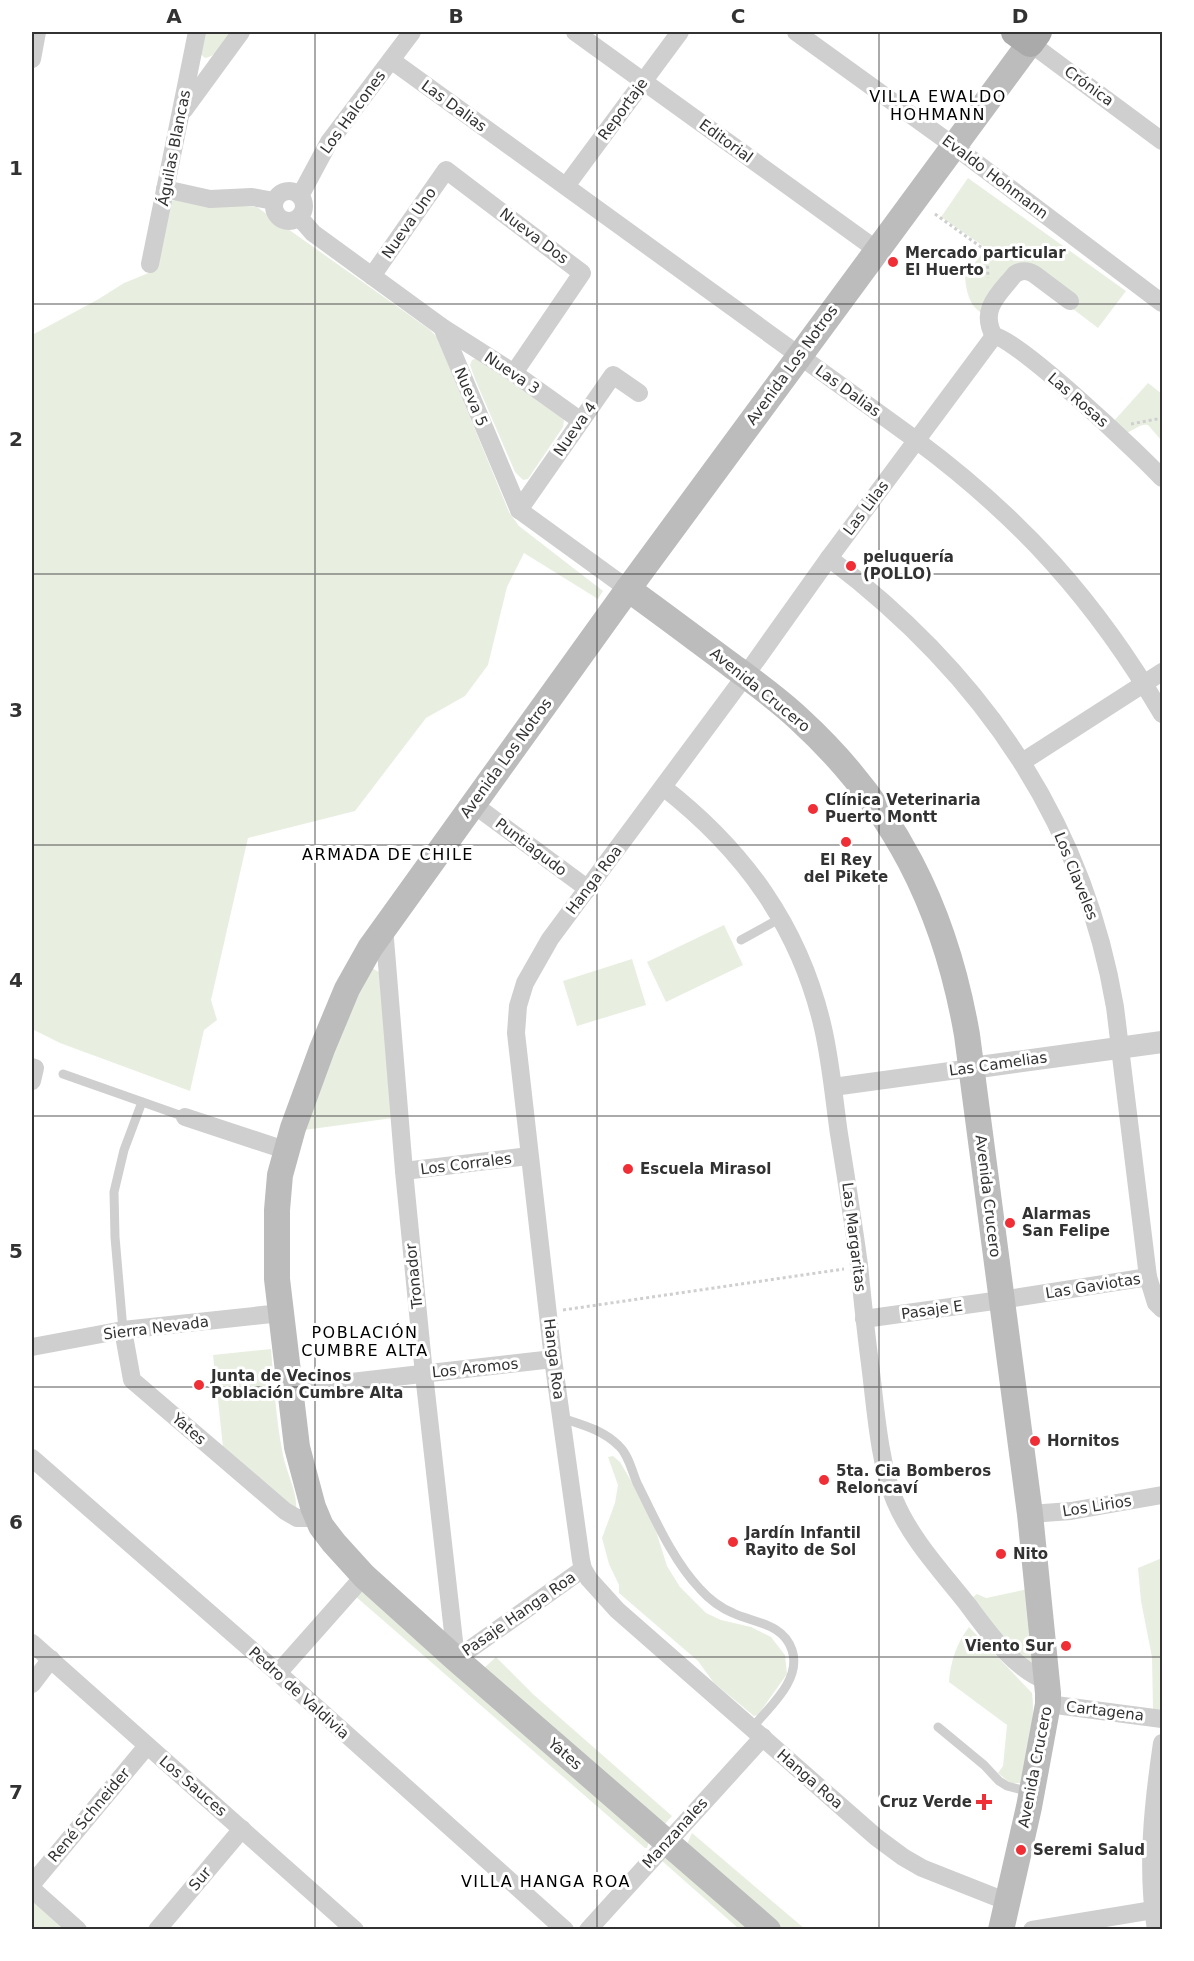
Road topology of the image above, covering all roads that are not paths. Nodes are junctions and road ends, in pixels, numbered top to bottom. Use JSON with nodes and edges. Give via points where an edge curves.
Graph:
{"nodes":[{"id":1,"x":37,"y":32,"type":"edge"},
{"id":2,"x":197,"y":32,"type":"edge"},
{"id":3,"x":242,"y":32,"type":"edge"},
{"id":4,"x":412,"y":32,"type":"edge"},
{"id":5,"x":575,"y":32,"type":"edge"},
{"id":6,"x":680,"y":32,"type":"edge"},
{"id":7,"x":796,"y":32,"type":"edge"},
{"id":8,"x":1027,"y":35,"type":"edge"},
{"id":9,"x":32,"y":59,"type":"edge"},
{"id":10,"x":391,"y":60,"type":"junction"},
{"id":11,"x":644,"y":81,"type":"junction"},
{"id":12,"x":180,"y":116,"type":"junction"},
{"id":13,"x":1162,"y":141,"type":"edge"},
{"id":14,"x":954,"y":146,"type":"junction"},
{"id":15,"x":446,"y":170,"type":"joint"},
{"id":16,"x":566,"y":186,"type":"junction"},
{"id":17,"x":165,"y":189,"type":"junction"},
{"id":18,"x":300,"y":196,"type":"junction"},
{"id":19,"x":274,"y":201,"type":"junction"},
{"id":20,"x":299,"y":218,"type":"junction"},
{"id":21,"x":877,"y":250,"type":"junction"},
{"id":22,"x":150,"y":264,"type":"dead end"},
{"id":23,"x":372,"y":276,"type":"junction"},
{"id":24,"x":1070,"y":301,"type":"dead end"},
{"id":25,"x":1162,"y":303,"type":"edge"},
{"id":26,"x":442,"y":327,"type":"junction"},
{"id":27,"x":991,"y":339,"type":"junction"},
{"id":28,"x":800,"y":356,"type":"junction"},
{"id":29,"x":514,"y":373,"type":"junction"},
{"id":30,"x":639,"y":393,"type":"dead end"},
{"id":31,"x":581,"y":421,"type":"junction"},
{"id":32,"x":916,"y":440,"type":"junction"},
{"id":33,"x":1162,"y":478,"type":"edge"},
{"id":34,"x":519,"y":510,"type":"junction"},
{"id":35,"x":829,"y":558,"type":"junction"},
{"id":36,"x":628,"y":589,"type":"junction"},
{"id":37,"x":1162,"y":672,"type":"edge"},
{"id":38,"x":745,"y":676,"type":"junction"},
{"id":39,"x":1144,"y":684,"type":"junction"},
{"id":40,"x":1162,"y":714,"type":"edge"},
{"id":41,"x":1023,"y":762,"type":"junction"},
{"id":42,"x":663,"y":787,"type":"junction"},
{"id":43,"x":473,"y":804,"type":"junction"},
{"id":44,"x":588,"y":889,"type":"junction"},
{"id":45,"x":781,"y":918,"type":"junction"},
{"id":46,"x":384,"y":927,"type":"junction"},
{"id":47,"x":741,"y":940,"type":"dead end"},
{"id":48,"x":1162,"y":1042,"type":"edge"},
{"id":49,"x":1120,"y":1048,"type":"junction"},
{"id":50,"x":972,"y":1068,"type":"junction"},
{"id":51,"x":63,"y":1074,"type":"dead end"},
{"id":52,"x":833,"y":1087,"type":"junction"},
{"id":53,"x":142,"y":1102,"type":"junction"},
{"id":54,"x":185,"y":1117,"type":"joint"},
{"id":55,"x":285,"y":1150,"type":"junction"},
{"id":56,"x":529,"y":1156,"type":"junction"},
{"id":57,"x":404,"y":1171,"type":"junction"},
{"id":58,"x":1148,"y":1277,"type":"junction"},
{"id":59,"x":1001,"y":1300,"type":"junction"},
{"id":60,"x":1162,"y":1309,"type":"edge"},
{"id":61,"x":281,"y":1313,"type":"junction"},
{"id":62,"x":864,"y":1319,"type":"junction"},
{"id":63,"x":123,"y":1330,"type":"junction"},
{"id":64,"x":32,"y":1347,"type":"edge"},
{"id":65,"x":553,"y":1359,"type":"junction"},
{"id":66,"x":424,"y":1374,"type":"junction"},
{"id":67,"x":290,"y":1389,"type":"junction"},
{"id":68,"x":562,"y":1418,"type":"junction"},
{"id":69,"x":32,"y":1458,"type":"edge"},
{"id":70,"x":1162,"y":1495,"type":"edge"},
{"id":71,"x":1030,"y":1514,"type":"junction"},
{"id":72,"x":318,"y":1518,"type":"junction"},
{"id":73,"x":583,"y":1569,"type":"junction"},
{"id":74,"x":364,"y":1576,"type":"junction"},
{"id":75,"x":32,"y":1643,"type":"edge"},
{"id":76,"x":51,"y":1659,"type":"junction"},
{"id":77,"x":456,"y":1659,"type":"junction"},
{"id":78,"x":278,"y":1673,"type":"junction"},
{"id":79,"x":32,"y":1684,"type":"edge"},
{"id":80,"x":1047,"y":1693,"type":"junction"},
{"id":81,"x":1162,"y":1719,"type":"edge"},
{"id":82,"x":938,"y":1727,"type":"dead end"},
{"id":83,"x":758,"y":1732,"type":"junction"},
{"id":84,"x":1162,"y":1743,"type":"edge"},
{"id":85,"x":147,"y":1746,"type":"junction"},
{"id":86,"x":1032,"y":1792,"type":"junction"},
{"id":87,"x":242,"y":1829,"type":"junction"},
{"id":88,"x":666,"y":1842,"type":"junction"},
{"id":89,"x":32,"y":1884,"type":"edge"},
{"id":90,"x":32,"y":1889,"type":"edge"},
{"id":91,"x":1008,"y":1902,"type":"junction"},
{"id":92,"x":1153,"y":1910,"type":"junction"},
{"id":93,"x":164,"y":1927,"type":"edge"},
{"id":94,"x":78,"y":1929,"type":"edge"},
{"id":95,"x":355,"y":1929,"type":"edge"},
{"id":96,"x":565,"y":1929,"type":"edge"},
{"id":97,"x":588,"y":1929,"type":"edge"},
{"id":98,"x":768,"y":1929,"type":"edge"},
{"id":99,"x":1001,"y":1929,"type":"edge"},
{"id":100,"x":1032,"y":1929,"type":"edge"},
{"id":101,"x":1156,"y":1929,"type":"edge"}],
"edges":[{"from":1,"to":9,"type":"street"},
{"from":2,"to":12,"type":"street","name":"Águilas Blancas"},
{"from":3,"to":12,"type":"street"},
{"from":4,"to":10,"type":"street","name":"Los Halcones"},
{"from":5,"to":11,"type":"street","name":"Editorial"},
{"from":6,"to":11,"type":"street","name":"Reportaje"},
{"from":7,"to":14,"type":"street","name":"Evaldo Hohmann"},
{"from":8,"to":13,"type":"street","name":"Crónica"},
{"from":8,"to":14,"type":"main road","name":"Avenida Los Notros"},
{"from":10,"to":16,"type":"street","name":"Las Dalias"},
{"from":10,"to":18,"type":"street","name":"Los Halcones","via":[[329,142]]},
{"from":11,"to":16,"type":"street","name":"Reportaje"},
{"from":11,"to":21,"type":"street","name":"Editorial"},
{"from":12,"to":17,"type":"street","name":"Águilas Blancas"},
{"from":14,"to":21,"type":"main road","name":"Avenida Los Notros"},
{"from":14,"to":25,"type":"street","name":"Evaldo Hohmann"},
{"from":15,"to":23,"type":"street","name":"Nueva Uno"},
{"from":15,"to":29,"type":"street","name":"Nueva Dos","via":[[582,273]]},
{"from":16,"to":28,"type":"street","name":"Las Dalias"},
{"from":17,"to":19,"type":"street","via":[[210,199],[252,197]]},
{"from":17,"to":22,"type":"street","name":"Águilas Blancas"},
{"from":18,"to":19,"type":"street","via":[[286,191]]},
{"from":18,"to":20,"type":"street","via":[[304,209]]},
{"from":19,"to":20,"type":"street","via":[[274,211],[280,219]]},
{"from":20,"to":23,"type":"street","via":[[313,233]]},
{"from":21,"to":28,"type":"main road","name":"Avenida Los Notros"},
{"from":23,"to":26,"type":"street"},
{"from":24,"to":27,"type":"street","via":[[1034,274],[1015,274],[990,306]]},
{"from":26,"to":29,"type":"street","name":"Nueva 3"},
{"from":26,"to":34,"type":"street","name":"Nueva 5"},
{"from":27,"to":32,"type":"street","name":"Las Lilas"},
{"from":27,"to":33,"type":"street","name":"Las Rosas","via":[[1000,337],[1029,358]]},
{"from":28,"to":32,"type":"street","name":"Las Dalias"},
{"from":28,"to":36,"type":"main road","name":"Avenida Los Notros"},
{"from":29,"to":31,"type":"street","name":"Nueva 3"},
{"from":30,"to":31,"type":"street","name":"Nueva 4","via":[[614,375]]},
{"from":31,"to":34,"type":"street","name":"Nueva 4"},
{"from":32,"to":35,"type":"street","name":"Las Lilas"},
{"from":32,"to":39,"type":"street","name":"Las Dalias","via":[[983,492],[1044,551],[1099,616]]},
{"from":34,"to":36,"type":"street"},
{"from":35,"to":38,"type":"street","name":"Las Lilas"},
{"from":35,"to":41,"type":"street","name":"Los Claveles","via":[[893,609],[930,645],[977,698]]},
{"from":36,"to":38,"type":"main road","name":"Avenida Crucero"},
{"from":36,"to":43,"type":"main road","name":"Avenida Los Notros"},
{"from":37,"to":39,"type":"street"},
{"from":38,"to":42,"type":"street","name":"Hanga Roa"},
{"from":38,"to":50,"type":"main road","name":"Avenida Crucero","via":[[798,717],[845,765],[903,847],[944,938],[961,1002]]},
{"from":39,"to":40,"type":"street","name":"Las Dalias"},
{"from":39,"to":41,"type":"street"},
{"from":41,"to":49,"type":"street","name":"Los Claveles","via":[[1064,842],[1096,922],[1108,964]]},
{"from":42,"to":44,"type":"street","name":"Hanga Roa"},
{"from":42,"to":45,"type":"street","name":"Las Margaritas","via":[[730,847]]},
{"from":43,"to":44,"type":"street","name":"Puntiagudo"},
{"from":43,"to":46,"type":"main road","name":"Avenida Los Notros"},
{"from":44,"to":56,"type":"street","name":"Hanga Roa","via":[[550,939],[525,983],[518,1006],[516,1033]]},
{"from":45,"to":47,"type":"lane"},
{"from":45,"to":52,"type":"street","name":"Las Margaritas","via":[[815,1000]]},
{"from":46,"to":55,"type":"main road","name":"Avenida Los Notros","via":[[343,998]]},
{"from":46,"to":57,"type":"street","name":"Tronador"},
{"from":48,"to":49,"type":"street","name":"Las Camelias"},
{"from":49,"to":50,"type":"street","name":"Las Camelias"},
{"from":49,"to":58,"type":"street","name":"Los Claveles"},
{"from":50,"to":52,"type":"street","name":"Las Camelias"},
{"from":50,"to":59,"type":"main road","name":"Avenida Crucero"},
{"from":51,"to":53,"type":"lane"},
{"from":52,"to":62,"type":"street","name":"Las Margaritas"},
{"from":53,"to":54,"type":"lane"},
{"from":53,"to":63,"type":"lane","via":[[114,1192]]},
{"from":54,"to":55,"type":"street"},
{"from":55,"to":61,"type":"main road","name":"Avenida Los Notros","via":[[277,1209]]},
{"from":56,"to":57,"type":"street","name":"Los Corrales"},
{"from":56,"to":65,"type":"street","name":"Hanga Roa"},
{"from":57,"to":66,"type":"street","name":"Tronador"},
{"from":58,"to":59,"type":"street","name":"Las Gaviotas"},
{"from":58,"to":60,"type":"street","name":"Las Gaviotas","via":[[1156,1303]]},
{"from":59,"to":62,"type":"street","name":"Pasaje E"},
{"from":59,"to":71,"type":"main road","name":"Avenida Crucero"},
{"from":61,"to":63,"type":"street","name":"Sierra Nevada"},
{"from":61,"to":67,"type":"main road","name":"Avenida Los Notros"},
{"from":62,"to":80,"type":"street","name":"Las Margaritas","via":[[883,1458],[895,1502],[922,1546],[988,1631]]},
{"from":63,"to":64,"type":"street","name":"Sierra Nevada"},
{"from":63,"to":72,"type":"street","name":"Yates","via":[[132,1380],[285,1511],[297,1518]]},
{"from":65,"to":66,"type":"street","name":"Los Aromos"},
{"from":65,"to":68,"type":"street","name":"Hanga Roa"},
{"from":66,"to":67,"type":"street","name":"Los Aromos"},
{"from":66,"to":77,"type":"street","name":"Tronador"},
{"from":67,"to":72,"type":"main road","name":"Avenida Los Notros","via":[[297,1447]]},
{"from":68,"to":73,"type":"street","name":"Hanga Roa"},
{"from":68,"to":83,"type":"lane","via":[[606,1435],[621,1448],[651,1513],[687,1574],[701,1590],[731,1613],[764,1623],[788,1641],[793,1652],[792,1677]]},
{"from":69,"to":78,"type":"street","name":"Pedro de Valdivia"},
{"from":70,"to":71,"type":"street","name":"Los Lirios"},
{"from":71,"to":80,"type":"main road","name":"Avenida Crucero"},
{"from":72,"to":74,"type":"main road","name":"Avenida Los Notros","via":[[334,1544]]},
{"from":73,"to":77,"type":"street","name":"Pasaje Hanga Roa"},
{"from":73,"to":83,"type":"street","name":"Hanga Roa","via":[[617,1610]]},
{"from":74,"to":77,"type":"main road","name":"Yates"},
{"from":74,"to":78,"type":"street"},
{"from":75,"to":76,"type":"street","name":"Los Sauces"},
{"from":76,"to":79,"type":"street"},
{"from":76,"to":85,"type":"street","name":"Los Sauces"},
{"from":77,"to":88,"type":"main road","name":"Yates"},
{"from":78,"to":96,"type":"street","name":"Pedro de Valdivia"},
{"from":80,"to":81,"type":"street","name":"Cartagena"},
{"from":80,"to":86,"type":"main road","name":"Avenida Crucero"},
{"from":82,"to":86,"type":"lane","via":[[999,1781]]},
{"from":83,"to":88,"type":"street","name":"Manzanales"},
{"from":83,"to":91,"type":"street","name":"Hanga Roa","via":[[903,1857],[938,1876]]},
{"from":84,"to":92,"type":"street","via":[[1154,1815]]},
{"from":85,"to":87,"type":"street","name":"Los Sauces"},
{"from":85,"to":89,"type":"street","name":"René Schneider"},
{"from":86,"to":91,"type":"main road","name":"Avenida Crucero"},
{"from":87,"to":93,"type":"street","name":"Sur"},
{"from":87,"to":95,"type":"street","name":"Los Sauces"},
{"from":88,"to":97,"type":"street","name":"Manzanales"},
{"from":88,"to":98,"type":"main road","name":"Yates"},
{"from":90,"to":94,"type":"street"},
{"from":91,"to":99,"type":"main road","name":"Avenida Crucero"},
{"from":92,"to":100,"type":"street"},
{"from":92,"to":101,"type":"street"}]}
